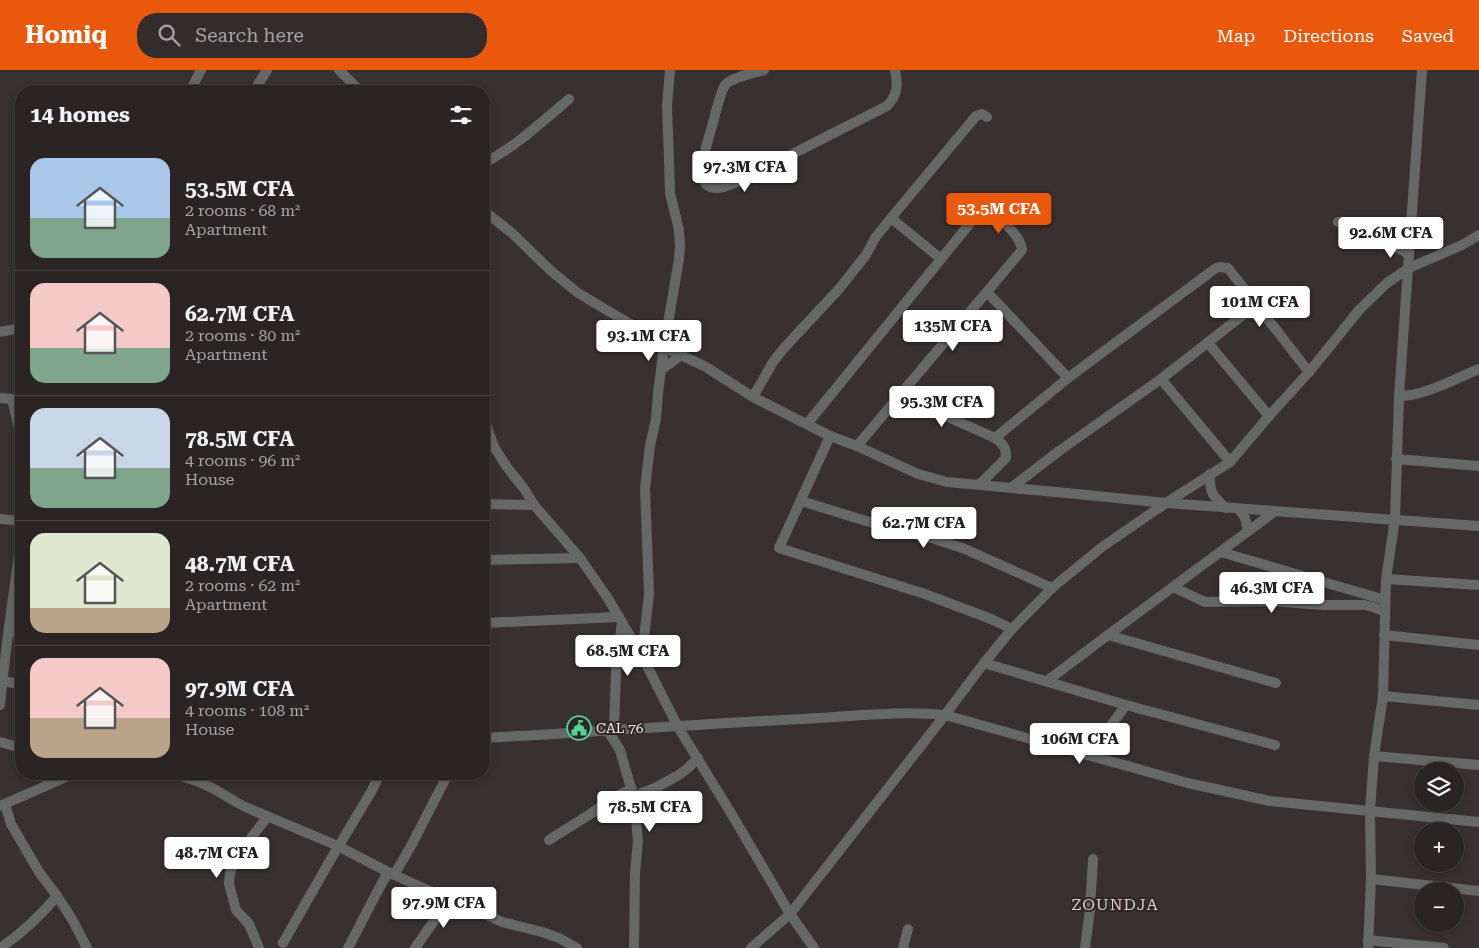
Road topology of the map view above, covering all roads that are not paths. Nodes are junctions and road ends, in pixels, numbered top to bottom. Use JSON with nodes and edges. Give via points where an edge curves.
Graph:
{"nodes":[{"id":1,"x":201,"y":70,"type":"edge"},
{"id":2,"x":267,"y":70,"type":"edge"},
{"id":3,"x":339,"y":70,"type":"edge"},
{"id":4,"x":670,"y":70,"type":"edge"},
{"id":5,"x":764,"y":70,"type":"edge"},
{"id":6,"x":895,"y":70,"type":"edge"},
{"id":7,"x":1422,"y":70,"type":"edge"},
{"id":8,"x":193,"y":85,"type":"edge"},
{"id":9,"x":258,"y":85,"type":"edge"},
{"id":10,"x":354,"y":85,"type":"edge"},
{"id":11,"x":569,"y":99,"type":"dead end"},
{"id":12,"x":987,"y":117,"type":"dead end"},
{"id":13,"x":490,"y":161,"type":"edge"},
{"id":14,"x":490,"y":216,"type":"edge"},
{"id":15,"x":891,"y":218,"type":"junction"},
{"id":16,"x":1338,"y":222,"type":"dead end"},
{"id":17,"x":1479,"y":235,"type":"edge"},
{"id":18,"x":1409,"y":254,"type":"junction"},
{"id":19,"x":941,"y":259,"type":"junction"},
{"id":20,"x":1409,"y":268,"type":"junction"},
{"id":21,"x":987,"y":292,"type":"junction"},
{"id":22,"x":1257,"y":304,"type":"junction"},
{"id":23,"x":15,"y":329,"type":"edge"},
{"id":24,"x":0,"y":332,"type":"edge"},
{"id":25,"x":1208,"y":343,"type":"junction"},
{"id":26,"x":664,"y":347,"type":"junction"},
{"id":27,"x":680,"y":356,"type":"junction"},
{"id":28,"x":1479,"y":369,"type":"edge"},
{"id":29,"x":661,"y":370,"type":"junction"},
{"id":30,"x":1309,"y":372,"type":"junction"},
{"id":31,"x":1068,"y":378,"type":"junction"},
{"id":32,"x":1162,"y":379,"type":"junction"},
{"id":33,"x":899,"y":395,"type":"junction"},
{"id":34,"x":1399,"y":396,"type":"junction"},
{"id":35,"x":753,"y":397,"type":"junction"},
{"id":36,"x":0,"y":398,"type":"edge"},
{"id":37,"x":15,"y":408,"type":"edge"},
{"id":38,"x":1269,"y":416,"type":"junction"},
{"id":39,"x":807,"y":424,"type":"junction"},
{"id":40,"x":830,"y":436,"type":"junction"},
{"id":41,"x":995,"y":438,"type":"junction"},
{"id":42,"x":857,"y":446,"type":"junction"},
{"id":43,"x":490,"y":448,"type":"edge"},
{"id":44,"x":1396,"y":459,"type":"junction"},
{"id":45,"x":1230,"y":462,"type":"junction"},
{"id":46,"x":1479,"y":466,"type":"edge"},
{"id":47,"x":1210,"y":474,"type":"junction"},
{"id":48,"x":979,"y":485,"type":"junction"},
{"id":49,"x":1011,"y":488,"type":"junction"},
{"id":50,"x":800,"y":501,"type":"junction"},
{"id":51,"x":1166,"y":503,"type":"junction"},
{"id":52,"x":490,"y":504,"type":"edge"},
{"id":53,"x":534,"y":505,"type":"junction"},
{"id":54,"x":1226,"y":508,"type":"junction"},
{"id":55,"x":1239,"y":509,"type":"junction"},
{"id":56,"x":1274,"y":512,"type":"junction"},
{"id":57,"x":0,"y":518,"type":"edge"},
{"id":58,"x":1395,"y":519,"type":"junction"},
{"id":59,"x":15,"y":520,"type":"edge"},
{"id":60,"x":1479,"y":526,"type":"edge"},
{"id":61,"x":1248,"y":530,"type":"junction"},
{"id":62,"x":1221,"y":552,"type":"junction"},
{"id":63,"x":580,"y":558,"type":"junction"},
{"id":64,"x":490,"y":560,"type":"edge"},
{"id":65,"x":1386,"y":579,"type":"junction"},
{"id":66,"x":1479,"y":585,"type":"edge"},
{"id":67,"x":1173,"y":587,"type":"junction"},
{"id":68,"x":1052,"y":588,"type":"junction"},
{"id":69,"x":15,"y":589,"type":"edge"},
{"id":70,"x":1385,"y":600,"type":"junction"},
{"id":71,"x":1385,"y":612,"type":"junction"},
{"id":72,"x":621,"y":620,"type":"junction"},
{"id":73,"x":490,"y":623,"type":"edge"},
{"id":74,"x":1012,"y":629,"type":"junction"},
{"id":75,"x":10,"y":630,"type":"junction"},
{"id":76,"x":15,"y":632,"type":"edge"},
{"id":77,"x":1108,"y":635,"type":"junction"},
{"id":78,"x":1384,"y":635,"type":"junction"},
{"id":79,"x":1479,"y":644,"type":"edge"},
{"id":80,"x":643,"y":658,"type":"junction"},
{"id":81,"x":618,"y":662,"type":"junction"},
{"id":82,"x":984,"y":663,"type":"junction"},
{"id":83,"x":2,"y":681,"type":"junction"},
{"id":84,"x":1047,"y":682,"type":"junction"},
{"id":85,"x":15,"y":683,"type":"edge"},
{"id":86,"x":1276,"y":683,"type":"dead end"},
{"id":87,"x":1383,"y":696,"type":"junction"},
{"id":88,"x":0,"y":705,"type":"edge"},
{"id":89,"x":1126,"y":705,"type":"junction"},
{"id":90,"x":1479,"y":705,"type":"edge"},
{"id":91,"x":945,"y":715,"type":"junction"},
{"id":92,"x":678,"y":727,"type":"junction"},
{"id":93,"x":611,"y":730,"type":"junction"},
{"id":94,"x":490,"y":738,"type":"edge"},
{"id":95,"x":0,"y":742,"type":"edge"},
{"id":96,"x":1275,"y":745,"type":"dead end"},
{"id":97,"x":15,"y":746,"type":"edge"},
{"id":98,"x":1093,"y":755,"type":"junction"},
{"id":99,"x":1374,"y":756,"type":"junction"},
{"id":100,"x":698,"y":758,"type":"junction"},
{"id":101,"x":1479,"y":765,"type":"edge"},
{"id":102,"x":59,"y":780,"type":"edge"},
{"id":103,"x":194,"y":780,"type":"edge"},
{"id":104,"x":377,"y":780,"type":"edge"},
{"id":105,"x":445,"y":780,"type":"edge"},
{"id":106,"x":632,"y":789,"type":"junction"},
{"id":107,"x":634,"y":804,"type":"junction"},
{"id":108,"x":2,"y":805,"type":"edge"},
{"id":109,"x":1370,"y":811,"type":"junction"},
{"id":110,"x":267,"y":817,"type":"junction"},
{"id":111,"x":1479,"y":822,"type":"edge"},
{"id":112,"x":549,"y":840,"type":"dead end"},
{"id":113,"x":338,"y":846,"type":"junction"},
{"id":114,"x":1093,"y":859,"type":"dead end"},
{"id":115,"x":391,"y":874,"type":"junction"},
{"id":116,"x":1371,"y":879,"type":"junction"},
{"id":117,"x":1479,"y":891,"type":"edge"},
{"id":118,"x":58,"y":896,"type":"junction"},
{"id":119,"x":445,"y":896,"type":"junction"},
{"id":120,"x":790,"y":914,"type":"junction"},
{"id":121,"x":908,"y":929,"type":"dead end"},
{"id":122,"x":283,"y":944,"type":"dead end"},
{"id":123,"x":1368,"y":944,"type":"edge"},
{"id":124,"x":0,"y":948,"type":"edge"},
{"id":125,"x":87,"y":948,"type":"edge"},
{"id":126,"x":258,"y":948,"type":"edge"},
{"id":127,"x":348,"y":948,"type":"edge"},
{"id":128,"x":415,"y":948,"type":"edge"},
{"id":129,"x":577,"y":948,"type":"edge"},
{"id":130,"x":634,"y":948,"type":"edge"},
{"id":131,"x":751,"y":948,"type":"edge"},
{"id":132,"x":814,"y":948,"type":"edge"},
{"id":133,"x":903,"y":948,"type":"edge"},
{"id":134,"x":1085,"y":948,"type":"edge"},
{"id":135,"x":1444,"y":948,"type":"edge"}],
"edges":[{"from":1,"to":8,"type":"street"},
{"from":2,"to":9,"type":"street"},
{"from":3,"to":10,"type":"street"},
{"from":4,"to":26,"type":"street","via":[[670,193],[680,246]]},
{"from":5,"to":6,"type":"street","via":[[728,82],[723,89],[702,164],[706,184],[711,188],[737,182],[887,106],[896,94]]},
{"from":7,"to":18,"type":"street"},
{"from":11,"to":13,"type":"street"},
{"from":12,"to":15,"type":"street","via":[[982,114],[976,116]]},
{"from":14,"to":26,"type":"street","via":[[578,293]]},
{"from":15,"to":19,"type":"street"},
{"from":15,"to":35,"type":"street","via":[[839,289],[773,362]]},
{"from":16,"to":18,"type":"street","via":[[1377,223],[1388,232],[1398,248]]},
{"from":17,"to":20,"type":"street"},
{"from":18,"to":20,"type":"street"},
{"from":19,"to":21,"type":"street","via":[[980,211],[988,209],[1010,228],[1022,250]]},
{"from":19,"to":39,"type":"street"},
{"from":20,"to":30,"type":"street","via":[[1375,293]]},
{"from":20,"to":34,"type":"street"},
{"from":21,"to":31,"type":"street"},
{"from":21,"to":33,"type":"street"},
{"from":22,"to":25,"type":"street"},
{"from":22,"to":30,"type":"street"},
{"from":22,"to":31,"type":"street","via":[[1228,268],[1216,268]]},
{"from":23,"to":24,"type":"street"},
{"from":25,"to":32,"type":"street"},
{"from":25,"to":38,"type":"street"},
{"from":26,"to":27,"type":"street"},
{"from":26,"to":29,"type":"street"},
{"from":27,"to":29,"type":"street"},
{"from":27,"to":35,"type":"street","via":[[706,367]]},
{"from":28,"to":34,"type":"street","via":[[1418,394]]},
{"from":29,"to":80,"type":"street","via":[[645,488],[649,594]]},
{"from":30,"to":38,"type":"street"},
{"from":31,"to":41,"type":"street"},
{"from":32,"to":45,"type":"street"},
{"from":32,"to":49,"type":"street"},
{"from":33,"to":41,"type":"street"},
{"from":33,"to":42,"type":"street"},
{"from":34,"to":44,"type":"street"},
{"from":35,"to":39,"type":"street"},
{"from":36,"to":37,"type":"street","via":[[11,399]]},
{"from":38,"to":45,"type":"street"},
{"from":39,"to":40,"type":"street"},
{"from":40,"to":42,"type":"street"},
{"from":40,"to":50,"type":"street"},
{"from":41,"to":48,"type":"street","via":[[1006,449],[1006,458]]},
{"from":42,"to":48,"type":"street","via":[[918,474],[947,482]]},
{"from":43,"to":53,"type":"street"},
{"from":44,"to":46,"type":"street"},
{"from":44,"to":58,"type":"street"},
{"from":45,"to":47,"type":"street"},
{"from":47,"to":51,"type":"street"},
{"from":47,"to":54,"type":"street","via":[[1212,494]]},
{"from":48,"to":49,"type":"street"},
{"from":49,"to":51,"type":"street"},
{"from":50,"to":68,"type":"street","via":[[965,549]]},
{"from":50,"to":74,"type":"street","via":[[779,548],[925,594]]},
{"from":51,"to":54,"type":"street"},
{"from":51,"to":68,"type":"street","via":[[1102,547]]},
{"from":52,"to":53,"type":"street"},
{"from":53,"to":63,"type":"street"},
{"from":54,"to":55,"type":"street"},
{"from":55,"to":56,"type":"street"},
{"from":55,"to":61,"type":"street"},
{"from":56,"to":58,"type":"street"},
{"from":56,"to":61,"type":"street"},
{"from":57,"to":59,"type":"street"},
{"from":58,"to":60,"type":"street"},
{"from":58,"to":65,"type":"street"},
{"from":61,"to":62,"type":"street"},
{"from":62,"to":67,"type":"street"},
{"from":62,"to":70,"type":"street"},
{"from":63,"to":64,"type":"street"},
{"from":63,"to":72,"type":"street"},
{"from":65,"to":66,"type":"street"},
{"from":65,"to":70,"type":"street"},
{"from":67,"to":71,"type":"street","via":[[1205,602],[1348,604]]},
{"from":67,"to":77,"type":"street"},
{"from":68,"to":74,"type":"street"},
{"from":69,"to":75,"type":"street"},
{"from":70,"to":71,"type":"street"},
{"from":71,"to":78,"type":"street"},
{"from":72,"to":73,"type":"street"},
{"from":72,"to":80,"type":"street"},
{"from":72,"to":81,"type":"street"},
{"from":74,"to":82,"type":"street"},
{"from":75,"to":76,"type":"street"},
{"from":75,"to":83,"type":"street"},
{"from":77,"to":84,"type":"street"},
{"from":77,"to":86,"type":"street"},
{"from":78,"to":79,"type":"street"},
{"from":78,"to":87,"type":"street"},
{"from":80,"to":81,"type":"street"},
{"from":80,"to":92,"type":"street"},
{"from":81,"to":93,"type":"street"},
{"from":82,"to":84,"type":"street"},
{"from":82,"to":91,"type":"street"},
{"from":83,"to":85,"type":"street"},
{"from":83,"to":88,"type":"street"},
{"from":84,"to":89,"type":"street"},
{"from":87,"to":90,"type":"street"},
{"from":87,"to":99,"type":"street"},
{"from":89,"to":96,"type":"street"},
{"from":89,"to":98,"type":"street"},
{"from":91,"to":92,"type":"street","via":[[899,712]]},
{"from":91,"to":98,"type":"street"},
{"from":91,"to":120,"type":"street"},
{"from":92,"to":93,"type":"street"},
{"from":92,"to":100,"type":"street"},
{"from":93,"to":94,"type":"street"},
{"from":93,"to":106,"type":"street"},
{"from":95,"to":97,"type":"street"},
{"from":98,"to":109,"type":"street","via":[[1188,783],[1270,800]]},
{"from":99,"to":101,"type":"street"},
{"from":99,"to":109,"type":"street"},
{"from":100,"to":107,"type":"street","via":[[677,776],[642,793]]},
{"from":100,"to":120,"type":"street"},
{"from":102,"to":108,"type":"street"},
{"from":103,"to":110,"type":"street"},
{"from":104,"to":113,"type":"street"},
{"from":105,"to":115,"type":"street","via":[[415,838]]},
{"from":106,"to":107,"type":"street"},
{"from":106,"to":112,"type":"street","via":[[612,798]]},
{"from":107,"to":130,"type":"street","via":[[638,841]]},
{"from":108,"to":118,"type":"street","via":[[39,872]]},
{"from":109,"to":111,"type":"street"},
{"from":109,"to":116,"type":"street"},
{"from":110,"to":113,"type":"street"},
{"from":110,"to":126,"type":"street","via":[[234,863],[229,884],[236,910],[249,924]]},
{"from":113,"to":115,"type":"street"},
{"from":113,"to":122,"type":"street"},
{"from":114,"to":134,"type":"street"},
{"from":115,"to":119,"type":"street"},
{"from":115,"to":127,"type":"street","via":[[375,896]]},
{"from":116,"to":117,"type":"street"},
{"from":116,"to":123,"type":"street"},
{"from":118,"to":124,"type":"street"},
{"from":118,"to":125,"type":"street"},
{"from":119,"to":128,"type":"street","via":[[434,921]]},
{"from":119,"to":129,"type":"street","via":[[502,922],[542,932]]},
{"from":120,"to":131,"type":"street"},
{"from":120,"to":132,"type":"street"},
{"from":121,"to":133,"type":"street"},
{"from":123,"to":135,"type":"street"}]}
